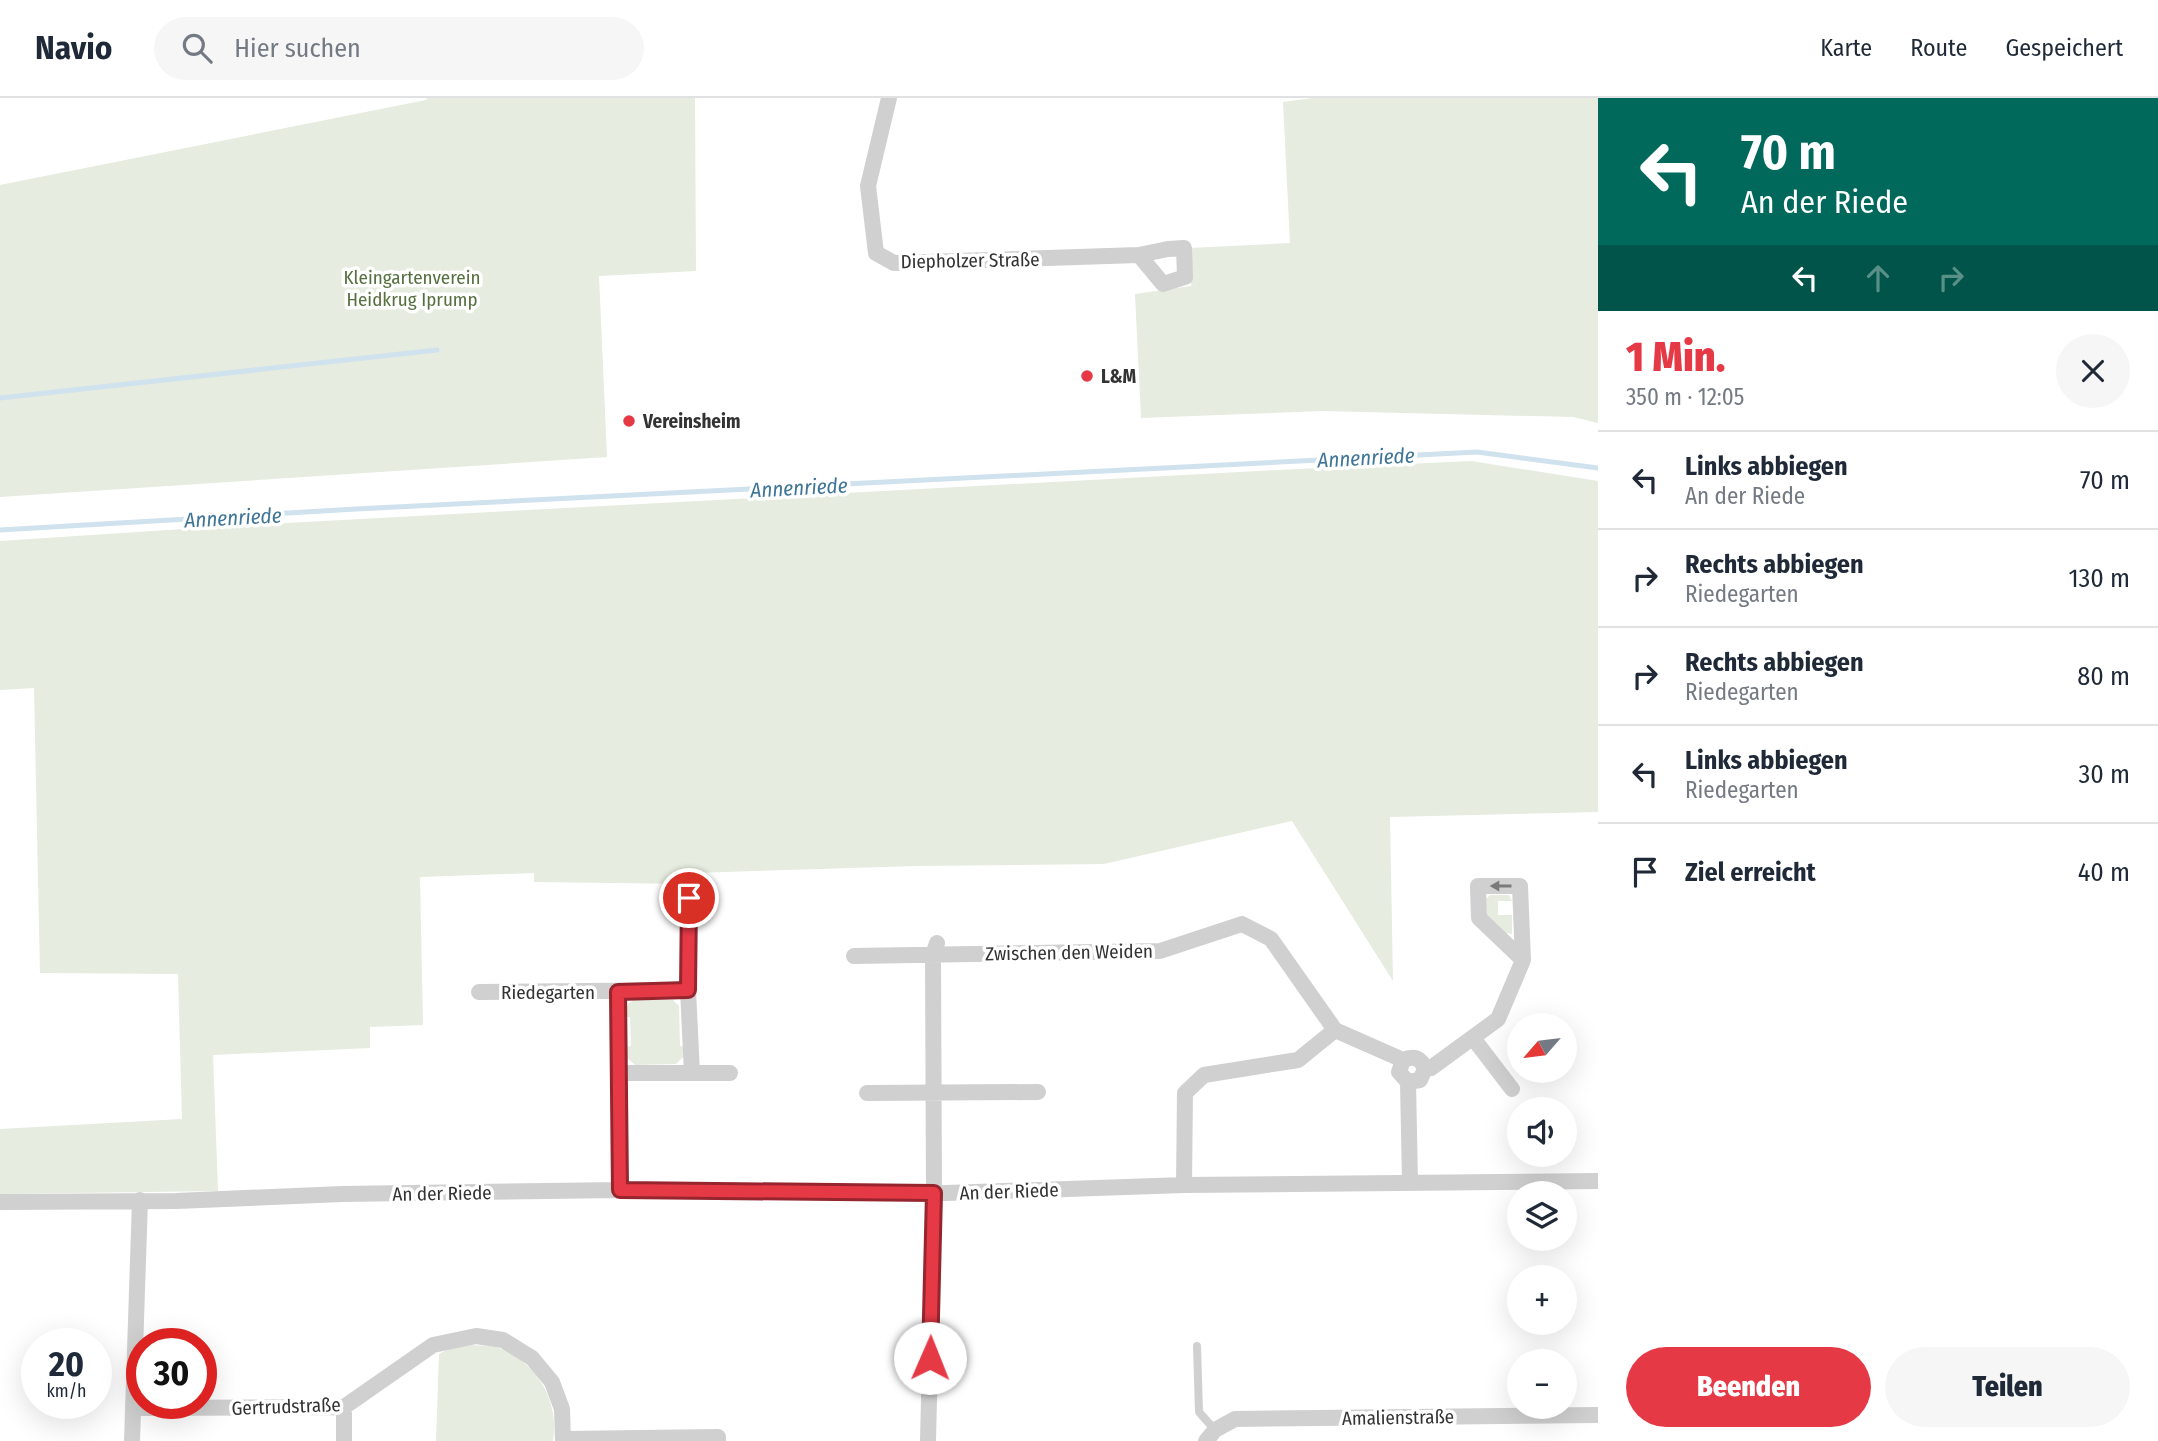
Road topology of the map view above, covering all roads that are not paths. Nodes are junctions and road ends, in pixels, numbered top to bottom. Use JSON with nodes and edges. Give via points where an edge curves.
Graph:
{"nodes":[{"id":1,"x":888,"y":98,"type":"edge"},
{"id":2,"x":1139,"y":255,"type":"dead end"},
{"id":3,"x":689,"y":898,"type":"dead end"},
{"id":4,"x":935,"y":949,"type":"junction"},
{"id":5,"x":854,"y":956,"type":"dead end"},
{"id":6,"x":1523,"y":960,"type":"junction"},
{"id":7,"x":688,"y":990,"type":"junction"},
{"id":8,"x":479,"y":992,"type":"dead end"},
{"id":9,"x":618,"y":992,"type":"junction"},
{"id":10,"x":1335,"y":1030,"type":"junction"},
{"id":11,"x":1473,"y":1038,"type":"junction"},
{"id":12,"x":1403,"y":1060,"type":"junction"},
{"id":13,"x":1425,"y":1069,"type":"junction"},
{"id":14,"x":620,"y":1073,"type":"junction"},
{"id":15,"x":692,"y":1073,"type":"junction"},
{"id":16,"x":730,"y":1073,"type":"dead end"},
{"id":17,"x":1408,"y":1082,"type":"junction"},
{"id":18,"x":1512,"y":1089,"type":"dead end"},
{"id":19,"x":1038,"y":1092,"type":"dead end"},
{"id":20,"x":867,"y":1093,"type":"dead end"},
{"id":21,"x":934,"y":1094,"type":"junction"},
{"id":22,"x":1598,"y":1181,"type":"edge"},
{"id":23,"x":1410,"y":1183,"type":"junction"},
{"id":24,"x":1184,"y":1185,"type":"junction"},
{"id":25,"x":620,"y":1190,"type":"junction"},
{"id":26,"x":934,"y":1193,"type":"junction"},
{"id":27,"x":140,"y":1200,"type":"junction"},
{"id":28,"x":0,"y":1202,"type":"edge"},
{"id":29,"x":136,"y":1328,"type":"edge"},
{"id":30,"x":1197,"y":1346,"type":"dead end"},
{"id":31,"x":344,"y":1407,"type":"junction"},
{"id":32,"x":217,"y":1408,"type":"edge"},
{"id":33,"x":1598,"y":1415,"type":"edge"},
{"id":34,"x":133,"y":1419,"type":"edge"},
{"id":35,"x":1210,"y":1435,"type":"edge"},
{"id":36,"x":564,"y":1440,"type":"edge"},
{"id":37,"x":132,"y":1441,"type":"edge"},
{"id":38,"x":344,"y":1441,"type":"edge"},
{"id":39,"x":718,"y":1441,"type":"edge"},
{"id":40,"x":928,"y":1441,"type":"edge"}],
"edges":[{"from":1,"to":2,"type":"street","name":"Diepholzer Straße","via":[[868,186],[876,253],[894,263]]},
{"from":3,"to":7,"type":"street"},
{"from":4,"to":5,"type":"street","name":"Zwischen den Weiden"},
{"from":4,"to":10,"type":"street","name":"Zwischen den Weiden","via":[[1160,951],[1242,924],[1272,939]]},
{"from":4,"to":21,"type":"street"},
{"from":6,"to":6,"type":"street","one_way":true,"via":[[1520,886],[1478,886],[1479,918]]},
{"from":6,"to":11,"type":"street","via":[[1498,1018]]},
{"from":7,"to":9,"type":"street","name":"Riedegarten"},
{"from":7,"to":15,"type":"street"},
{"from":8,"to":9,"type":"street","name":"Riedegarten"},
{"from":9,"to":14,"type":"street","name":"Riedegarten"},
{"from":10,"to":12,"type":"street"},
{"from":10,"to":24,"type":"street","via":[[1297,1060],[1204,1074],[1185,1093]]},
{"from":11,"to":13,"type":"street"},
{"from":11,"to":18,"type":"street"},
{"from":12,"to":13,"type":"street","via":[[1417,1058]]},
{"from":12,"to":17,"type":"street","via":[[1399,1072]]},
{"from":13,"to":17,"type":"street","via":[[1420,1080]]},
{"from":14,"to":15,"type":"street"},
{"from":14,"to":25,"type":"street","name":"Riedegarten"},
{"from":15,"to":16,"type":"street"},
{"from":17,"to":23,"type":"street"},
{"from":19,"to":21,"type":"street"},
{"from":20,"to":21,"type":"street"},
{"from":21,"to":26,"type":"street"},
{"from":22,"to":23,"type":"street","name":"An der Riede"},
{"from":23,"to":24,"type":"street","name":"An der Riede"},
{"from":24,"to":26,"type":"street","name":"An der Riede"},
{"from":25,"to":26,"type":"street","name":"An der Riede"},
{"from":25,"to":27,"type":"street","name":"An der Riede"},
{"from":26,"to":40,"type":"street"},
{"from":27,"to":28,"type":"street","name":"An der Riede"},
{"from":27,"to":29,"type":"street"},
{"from":30,"to":35,"type":"lane","via":[[1199,1412]]},
{"from":31,"to":32,"type":"street","name":"Gertrudstraße"},
{"from":31,"to":36,"type":"street","name":"Gertrudstraße","via":[[433,1345],[476,1336],[503,1340],[532,1358],[552,1382],[562,1409]]},
{"from":31,"to":38,"type":"street"},
{"from":33,"to":35,"type":"street","name":"Amalienstraße","via":[[1235,1419]]},
{"from":34,"to":37,"type":"street"},
{"from":36,"to":39,"type":"street","via":[[718,1437]]}]}
